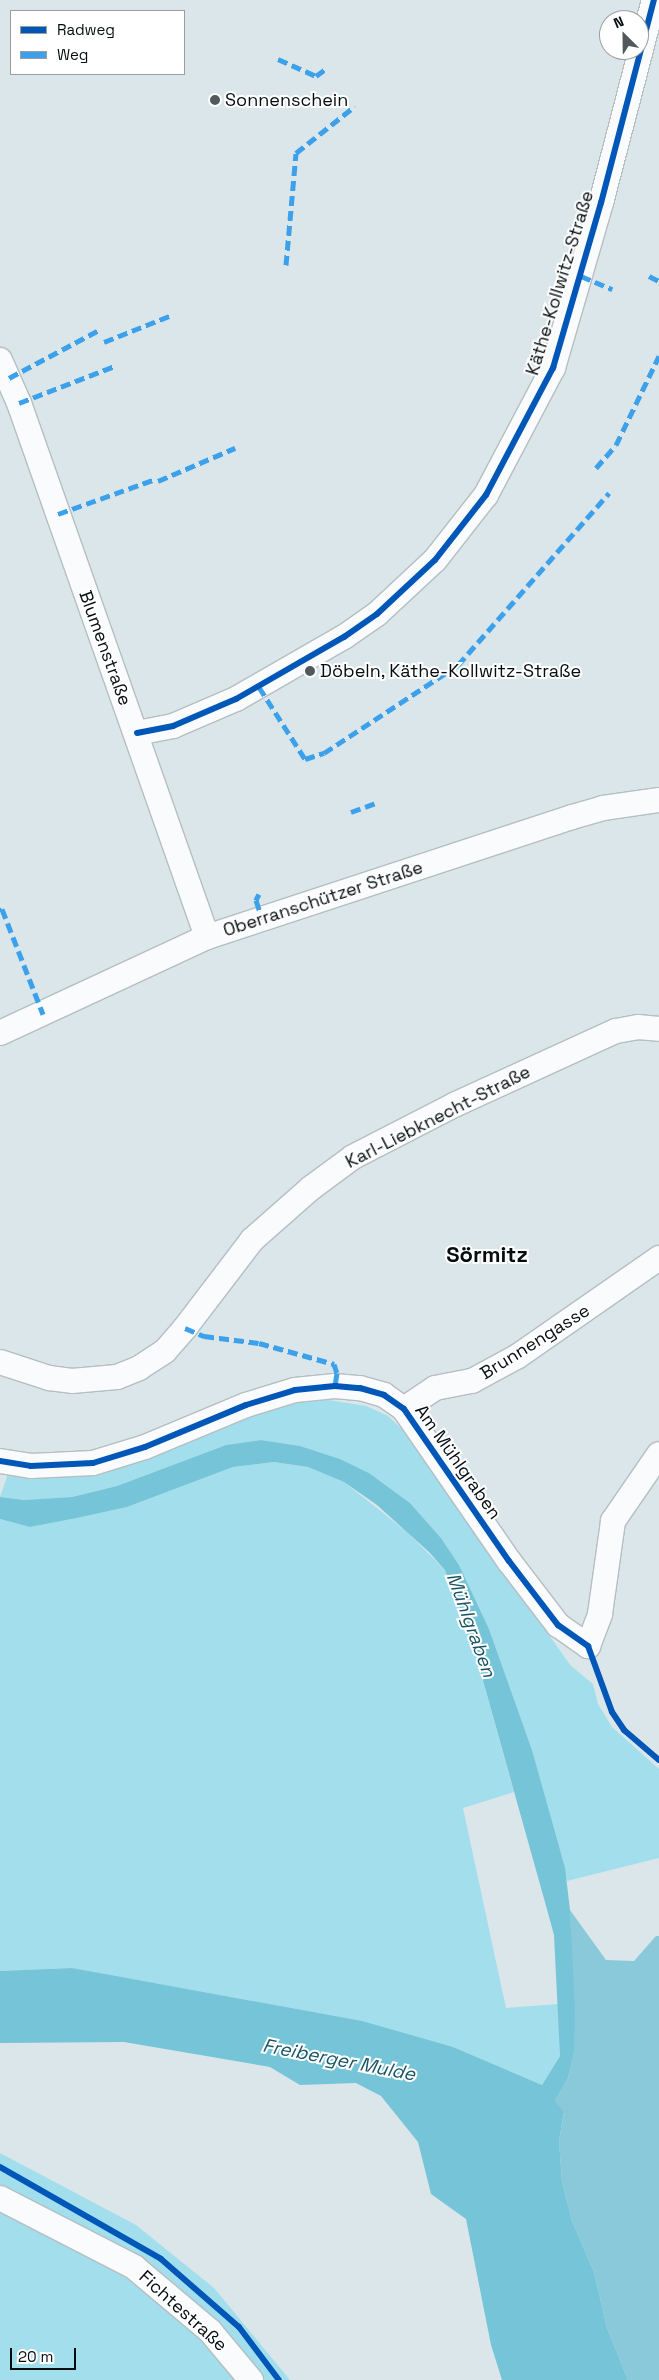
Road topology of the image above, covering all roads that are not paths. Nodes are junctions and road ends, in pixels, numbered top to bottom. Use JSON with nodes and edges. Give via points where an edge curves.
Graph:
{"nodes":[{"id":1,"x":654,"y":0,"type":"edge"},
{"id":2,"x":0,"y":360,"type":"edge"},
{"id":3,"x":137,"y":733,"type":"junction"},
{"id":4,"x":659,"y":800,"type":"edge"},
{"id":5,"x":207,"y":937,"type":"junction"},
{"id":6,"x":659,"y":1029,"type":"edge"},
{"id":7,"x":0,"y":1033,"type":"edge"},
{"id":8,"x":659,"y":1258,"type":"edge"},
{"id":9,"x":0,"y":1362,"type":"edge"},
{"id":10,"x":404,"y":1409,"type":"junction"},
{"id":11,"x":659,"y":1454,"type":"edge"},
{"id":12,"x":0,"y":1461,"type":"edge"},
{"id":13,"x":0,"y":2198,"type":"edge"},
{"id":14,"x":251,"y":2380,"type":"edge"}],
"edges":[{"from":1,"to":3,"type":"street","name":"Käthe-Kollwitz-Straße","via":[[602,203],[553,368],[486,495],[436,560],[377,614],[344,637],[236,698],[173,726]]},
{"from":2,"to":3,"type":"street","name":"Blumenstraße"},
{"from":3,"to":5,"type":"street","name":"Blumenstraße"},
{"from":4,"to":5,"type":"street","name":"Oberranschützer Straße","via":[[604,808],[572,817]]},
{"from":5,"to":7,"type":"street","name":"Oberranschützer Straße"},
{"from":6,"to":9,"type":"street","name":"Karl-Liebknecht-Straße","via":[[638,1027],[616,1031],[454,1105],[353,1157],[311,1188],[252,1240],[165,1351],[139,1368],[117,1377],[72,1381],[49,1378]]},
{"from":8,"to":10,"type":"street","name":"Brunnengasse","via":[[518,1356],[472,1382],[435,1388]]},
{"from":10,"to":11,"type":"street","name":"Am Mühlgraben","via":[[558,1625],[588,1646],[600,1614],[613,1521]]},
{"from":10,"to":12,"type":"street","name":"Am Mühlgraben","via":[[384,1395],[360,1388],[321,1387],[274,1396],[145,1448],[93,1463],[31,1466]]},
{"from":13,"to":14,"type":"street","name":"Fichtestraße","via":[[134,2267],[210,2330]]}]}
